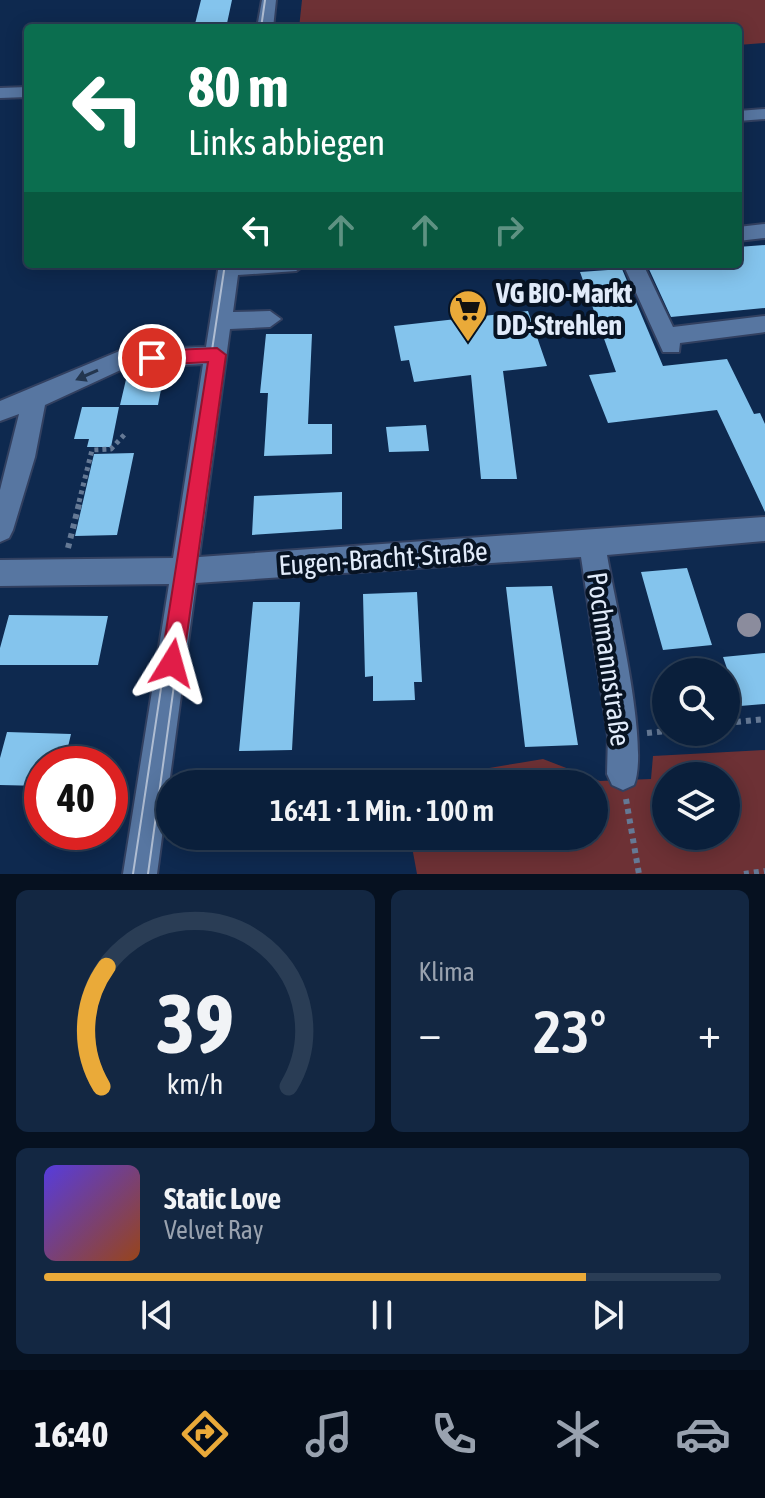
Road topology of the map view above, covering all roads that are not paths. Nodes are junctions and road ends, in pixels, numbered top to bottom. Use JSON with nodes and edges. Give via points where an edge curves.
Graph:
{"nodes":[{"id":1,"x":269,"y":0,"type":"edge"},
{"id":2,"x":266,"y":24,"type":"edge"},
{"id":3,"x":24,"y":92,"type":"edge"},
{"id":4,"x":0,"y":93,"type":"edge"},
{"id":5,"x":765,"y":114,"type":"edge"},
{"id":6,"x":742,"y":116,"type":"edge"},
{"id":7,"x":765,"y":231,"type":"edge"},
{"id":8,"x":742,"y":234,"type":"edge"},
{"id":9,"x":229,"y":268,"type":"edge"},
{"id":10,"x":635,"y":268,"type":"edge"},
{"id":11,"x":270,"y":319,"type":"dead end"},
{"id":12,"x":222,"y":321,"type":"junction"},
{"id":13,"x":765,"y":324,"type":"edge"},
{"id":14,"x":217,"y":355,"type":"junction"},
{"id":15,"x":34,"y":399,"type":"junction"},
{"id":16,"x":0,"y":411,"type":"edge"},
{"id":17,"x":765,"y":529,"type":"edge"},
{"id":18,"x":0,"y":530,"type":"edge"},
{"id":19,"x":592,"y":544,"type":"junction"},
{"id":20,"x":185,"y":571,"type":"junction"},
{"id":21,"x":0,"y":573,"type":"edge"},
{"id":22,"x":623,"y":774,"type":"road end"},
{"id":23,"x":140,"y":874,"type":"edge"}],
"edges":[{"from":1,"to":2,"type":"street"},
{"from":3,"to":4,"type":"street"},
{"from":5,"to":6,"type":"street"},
{"from":7,"to":8,"type":"street"},
{"from":9,"to":12,"type":"street"},
{"from":10,"to":13,"type":"street","via":[[669,341]]},
{"from":11,"to":12,"type":"street"},
{"from":12,"to":14,"type":"street"},
{"from":14,"to":15,"type":"street","one_way":true,"via":[[122,359]]},
{"from":14,"to":20,"type":"street"},
{"from":15,"to":16,"type":"street"},
{"from":15,"to":18,"type":"street"},
{"from":17,"to":19,"type":"street","name":"Eugen-Bracht-Straße"},
{"from":19,"to":20,"type":"street","name":"Eugen-Bracht-Straße"},
{"from":19,"to":22,"type":"street","name":"Pochmannstraße","via":[[623,736]]},
{"from":20,"to":21,"type":"street","name":"Eugen-Bracht-Straße"},
{"from":20,"to":23,"type":"street"}]}
